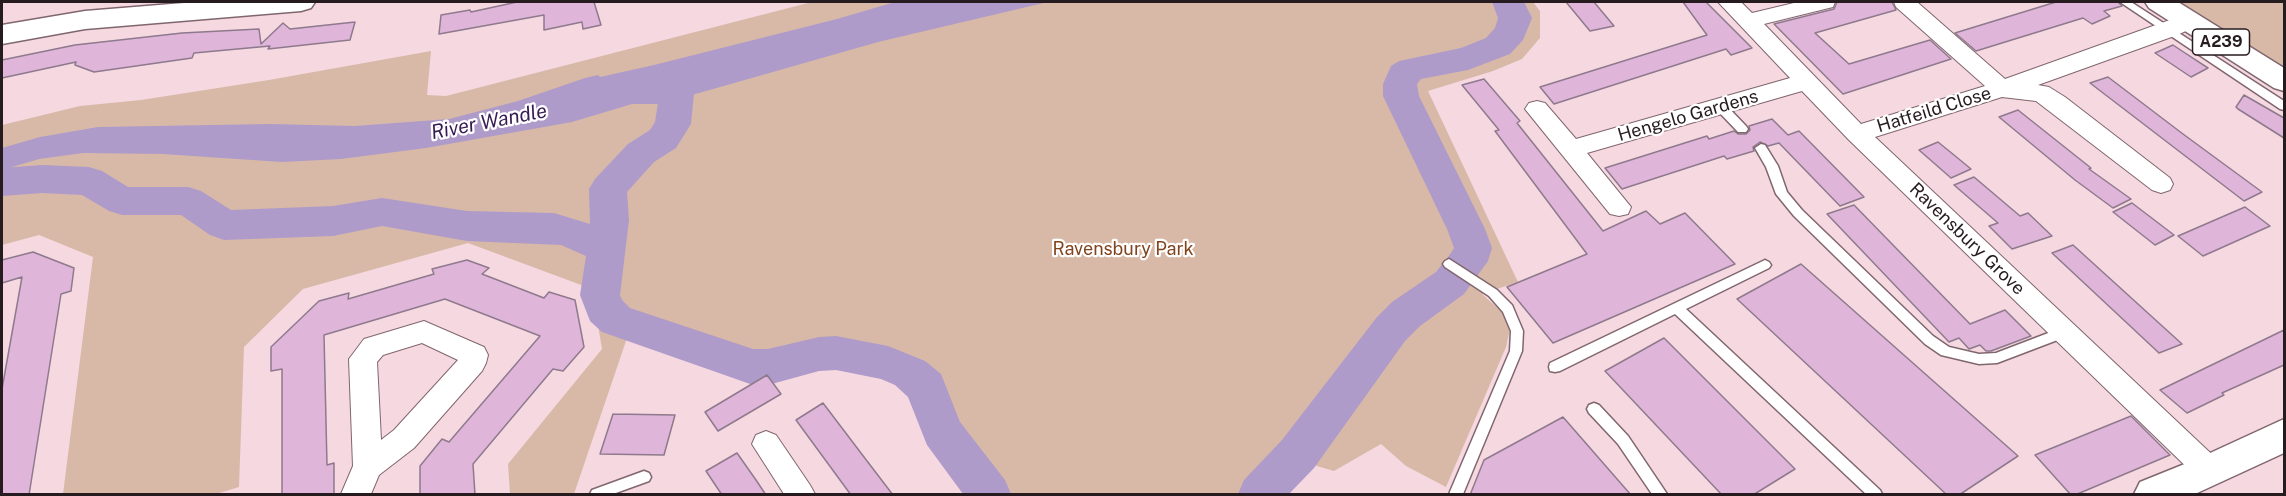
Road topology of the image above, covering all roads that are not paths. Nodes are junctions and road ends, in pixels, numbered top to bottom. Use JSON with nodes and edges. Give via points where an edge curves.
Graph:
{"nodes":[{"id":1,"x":301,"y":2,"type":"edge"},
{"id":2,"x":1729,"y":2,"type":"edge"},
{"id":3,"x":1825,"y":2,"type":"edge"},
{"id":4,"x":1904,"y":2,"type":"edge"},
{"id":5,"x":2125,"y":2,"type":"edge"},
{"id":6,"x":2159,"y":2,"type":"edge"},
{"id":7,"x":1748,"y":21,"type":"junction"},
{"id":8,"x":2179,"y":26,"type":"junction"},
{"id":9,"x":2,"y":35,"type":"edge"},
{"id":10,"x":2284,"y":81,"type":"edge"},
{"id":11,"x":1805,"y":82,"type":"junction"},
{"id":12,"x":2002,"y":89,"type":"junction"},
{"id":13,"x":1720,"y":106,"type":"junction"},
{"id":14,"x":2284,"y":106,"type":"edge"},
{"id":15,"x":1537,"y":109,"type":"dead end"},
{"id":16,"x":1742,"y":129,"type":"dead end"},
{"id":17,"x":1857,"y":134,"type":"junction"},
{"id":18,"x":1761,"y":148,"type":"dead end"},
{"id":19,"x":1571,"y":149,"type":"junction"},
{"id":20,"x":2161,"y":184,"type":"dead end"},
{"id":21,"x":1619,"y":207,"type":"dead end"},
{"id":22,"x":1449,"y":264,"type":"dead end"},
{"id":23,"x":1765,"y":266,"type":"dead end"},
{"id":24,"x":1677,"y":308,"type":"junction"},
{"id":25,"x":2064,"y":332,"type":"junction"},
{"id":26,"x":1555,"y":367,"type":"dead end"},
{"id":27,"x":1594,"y":409,"type":"dead end"},
{"id":28,"x":2284,"y":435,"type":"edge"},
{"id":29,"x":766,"y":444,"type":"dead end"},
{"id":30,"x":368,"y":466,"type":"junction"},
{"id":31,"x":2210,"y":471,"type":"junction"},
{"id":32,"x":644,"y":477,"type":"dead end"},
{"id":33,"x":357,"y":495,"type":"edge"},
{"id":34,"x":597,"y":495,"type":"edge"},
{"id":35,"x":800,"y":495,"type":"edge"},
{"id":36,"x":1456,"y":495,"type":"edge"},
{"id":37,"x":1660,"y":495,"type":"edge"},
{"id":38,"x":1875,"y":495,"type":"edge"},
{"id":39,"x":2153,"y":495,"type":"edge"}],
"edges":[{"from":1,"to":9,"type":"street","via":[[85,20]]},
{"from":2,"to":7,"type":"street","name":"Ravensbury Grove"},
{"from":3,"to":7,"type":"street"},
{"from":4,"to":12,"type":"street"},
{"from":5,"to":8,"type":"lane"},
{"from":6,"to":8,"type":"street","number":"A239"},
{"from":7,"to":11,"type":"street","name":"Ravensbury Grove"},
{"from":8,"to":10,"type":"street","number":"A239"},
{"from":8,"to":12,"type":"street"},
{"from":8,"to":14,"type":"lane"},
{"from":11,"to":13,"type":"street","name":"Hengelo Gardens"},
{"from":11,"to":17,"type":"street","name":"Ravensbury Grove"},
{"from":12,"to":17,"type":"street","name":"Hatfeild Close"},
{"from":12,"to":20,"type":"street","name":"Hatfeild Close","via":[[2041,93]]},
{"from":13,"to":16,"type":"lane"},
{"from":13,"to":19,"type":"street","name":"Hengelo Gardens"},
{"from":15,"to":19,"type":"street"},
{"from":17,"to":25,"type":"street","name":"Ravensbury Grove"},
{"from":18,"to":25,"type":"lane","via":[[1782,194],[1798,213],[1929,340],[1946,351],[1979,359],[1997,358]]},
{"from":19,"to":21,"type":"street"},
{"from":22,"to":36,"type":"lane","via":[[1493,293],[1508,309],[1517,331],[1516,351]]},
{"from":23,"to":24,"type":"lane"},
{"from":24,"to":26,"type":"lane"},
{"from":24,"to":38,"type":"lane"},
{"from":25,"to":31,"type":"street","name":"Ravensbury Grove"},
{"from":27,"to":37,"type":"lane","via":[[1623,440]]},
{"from":28,"to":31,"type":"street"},
{"from":29,"to":35,"type":"street"},
{"from":30,"to":30,"type":"street","via":[[404,439],[472,363],[474,355],[424,332],[374,347],[363,359]]},
{"from":30,"to":33,"type":"street"},
{"from":31,"to":39,"type":"street"},
{"from":32,"to":34,"type":"lane"}]}
